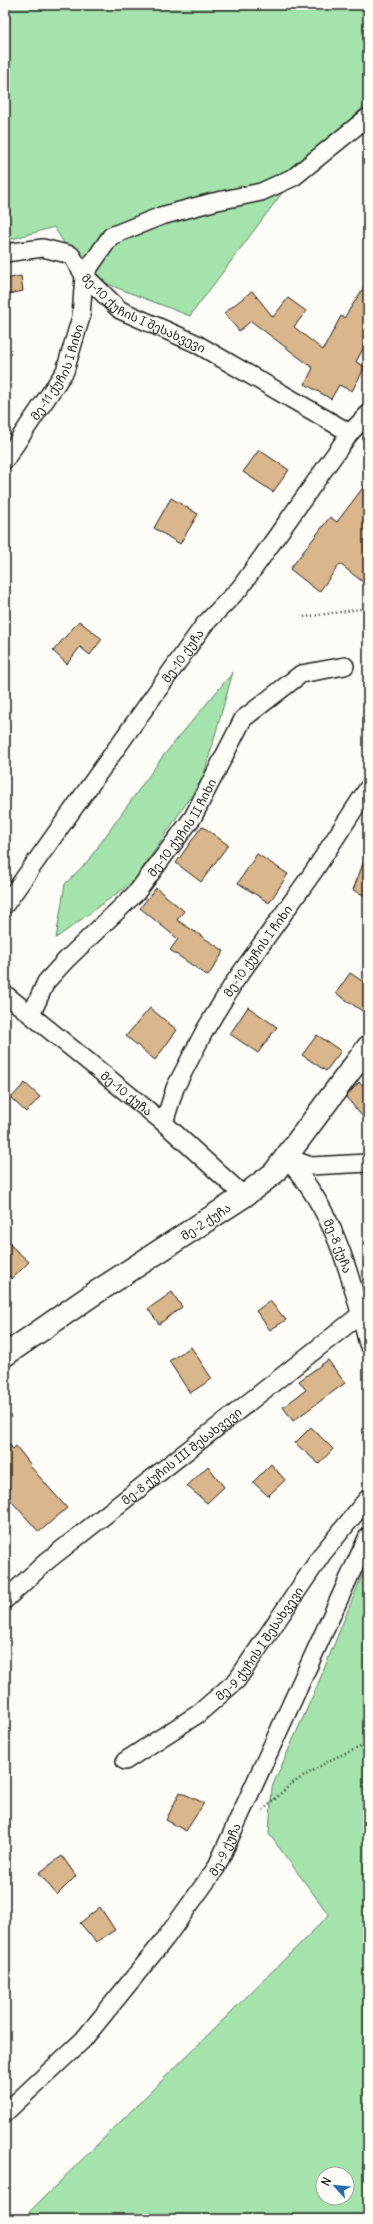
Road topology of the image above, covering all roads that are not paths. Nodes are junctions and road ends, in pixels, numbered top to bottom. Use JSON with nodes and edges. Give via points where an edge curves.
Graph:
{"nodes":[{"id":1,"x":368,"y":117,"type":"edge"},
{"id":2,"x":5,"y":253,"type":"edge"},
{"id":3,"x":84,"y":275,"type":"junction"},
{"id":4,"x":368,"y":414,"type":"edge"},
{"id":5,"x":350,"y":433,"type":"junction"},
{"id":6,"x":5,"y":460,"type":"edge"},
{"id":7,"x":345,"y":666,"type":"dead end"},
{"id":8,"x":368,"y":788,"type":"edge"},
{"id":9,"x":5,"y":905,"type":"edge"},
{"id":10,"x":5,"y":994,"type":"edge"},
{"id":11,"x":31,"y":1015,"type":"junction"},
{"id":12,"x":368,"y":1047,"type":"edge"},
{"id":13,"x":164,"y":1122,"type":"junction"},
{"id":14,"x":286,"y":1158,"type":"junction"},
{"id":15,"x":368,"y":1163,"type":"edge"},
{"id":16,"x":244,"y":1196,"type":"junction"},
{"id":17,"x":360,"y":1314,"type":"junction"},
{"id":18,"x":368,"y":1344,"type":"edge"},
{"id":19,"x":5,"y":1355,"type":"edge"},
{"id":20,"x":368,"y":1498,"type":"edge"},
{"id":21,"x":368,"y":1536,"type":"edge"},
{"id":22,"x":5,"y":1600,"type":"edge"},
{"id":23,"x":125,"y":1761,"type":"dead end"},
{"id":24,"x":5,"y":2113,"type":"edge"}],
"edges":[{"from":1,"to":3,"type":"street","name":"მე-10 ქუჩის I შესახვევი","via":[[294,177],[261,192],[161,216],[111,236]]},
{"from":2,"to":3,"type":"street","via":[[43,248],[71,255]]},
{"from":3,"to":5,"type":"street","name":"მე-10 ქუჩის I შესახვევი","via":[[120,310],[195,343]]},
{"from":3,"to":6,"type":"street","name":"მე-11 ქუჩის I ჩიხი","via":[[81,317],[65,371]]},
{"from":4,"to":5,"type":"street","name":"მე-10 ქუჩა"},
{"from":5,"to":9,"type":"street","name":"მე-10 ქუჩა","via":[[240,588],[204,625]]},
{"from":7,"to":11,"type":"street","name":"მე-10 ქუჩის II ჩიხი","via":[[301,674],[243,719],[193,817],[137,892],[46,982]]},
{"from":8,"to":13,"type":"street","name":"მე-10 ქუჩის I ჩიხი","via":[[314,871],[235,981],[205,1030],[175,1088]]},
{"from":10,"to":11,"type":"street","name":"მე-10 ქუჩა"},
{"from":11,"to":13,"type":"street","name":"მე-10 ქუჩა"},
{"from":12,"to":14,"type":"main road","name":"მე-2 ქუჩა"},
{"from":13,"to":16,"type":"street","name":"მე-10 ქუჩა"},
{"from":14,"to":15,"type":"street","via":[[311,1166]]},
{"from":14,"to":16,"type":"main road","name":"მე-2 ქუჩა","via":[[274,1173]]},
{"from":14,"to":17,"type":"street","name":"მე-8 ქუჩა","via":[[315,1193],[330,1222],[345,1261]]},
{"from":16,"to":19,"type":"main road","name":"მე-2 ქუჩა"},
{"from":17,"to":18,"type":"street","name":"მე-8 ქუჩა"},
{"from":17,"to":22,"type":"street","name":"მე-8 ქუჩის III შესახვევი","via":[[47,1560]]},
{"from":20,"to":23,"type":"street","name":"მე-9 ქუჩის I შესახვევი","via":[[323,1553],[237,1680],[180,1727]]},
{"from":21,"to":24,"type":"street","name":"მე-9 ქუჩა","via":[[216,1868],[165,1939],[82,2040]]}]}
